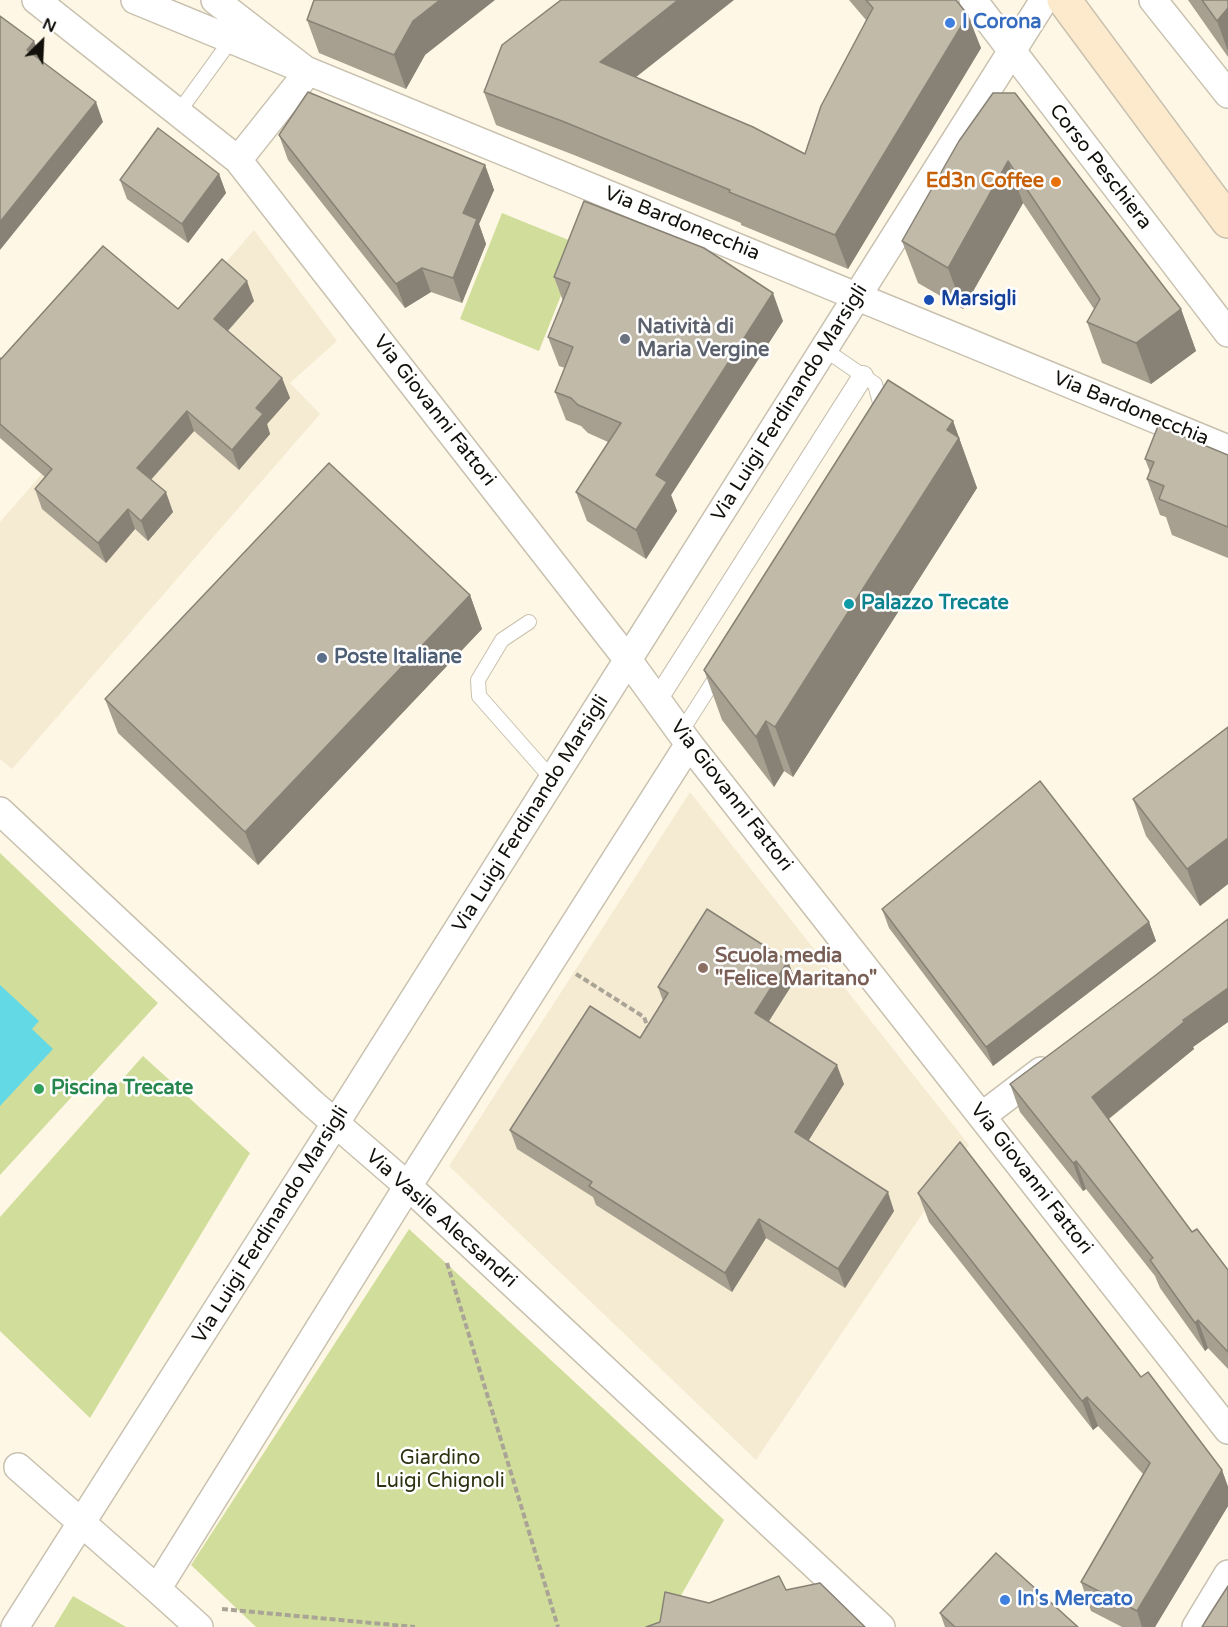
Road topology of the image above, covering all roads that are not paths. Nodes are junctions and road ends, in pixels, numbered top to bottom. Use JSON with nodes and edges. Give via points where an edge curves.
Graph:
{"nodes":[{"id":1,"x":36,"y":0,"type":"edge"},
{"id":2,"x":135,"y":0,"type":"edge"},
{"id":3,"x":215,"y":0,"type":"edge"},
{"id":4,"x":973,"y":0,"type":"edge"},
{"id":5,"x":1044,"y":0,"type":"edge"},
{"id":6,"x":1064,"y":0,"type":"edge"},
{"id":7,"x":1153,"y":0,"type":"edge"},
{"id":8,"x":231,"y":40,"type":"junction"},
{"id":9,"x":1011,"y":51,"type":"junction"},
{"id":10,"x":308,"y":72,"type":"junction"},
{"id":11,"x":1228,"y":94,"type":"edge"},
{"id":12,"x":178,"y":113,"type":"junction"},
{"id":13,"x":238,"y":160,"type":"junction"},
{"id":14,"x":1228,"y":221,"type":"edge"},
{"id":15,"x":858,"y":295,"type":"junction"},
{"id":16,"x":1228,"y":333,"type":"edge"},
{"id":17,"x":824,"y":349,"type":"junction"},
{"id":18,"x":863,"y":376,"type":"junction"},
{"id":19,"x":874,"y":424,"type":"edge"},
{"id":20,"x":1228,"y":448,"type":"edge"},
{"id":21,"x":529,"y":622,"type":"dead end"},
{"id":22,"x":628,"y":660,"type":"junction"},
{"id":23,"x":724,"y":663,"type":"edge"},
{"id":24,"x":657,"y":700,"type":"junction"},
{"id":25,"x":685,"y":738,"type":"junction"},
{"id":26,"x":553,"y":780,"type":"junction"},
{"id":27,"x":0,"y":811,"type":"edge"},
{"id":28,"x":1058,"y":1057,"type":"edge"},
{"id":29,"x":982,"y":1116,"type":"junction"},
{"id":30,"x":335,"y":1124,"type":"junction"},
{"id":31,"x":408,"y":1186,"type":"junction"},
{"id":32,"x":1228,"y":1430,"type":"edge"},
{"id":33,"x":18,"y":1467,"type":"dead end"},
{"id":34,"x":82,"y":1524,"type":"junction"},
{"id":35,"x":1228,"y":1574,"type":"edge"},
{"id":36,"x":166,"y":1597,"type":"junction"},
{"id":37,"x":15,"y":1627,"type":"edge"},
{"id":38,"x":199,"y":1627,"type":"edge"},
{"id":39,"x":881,"y":1627,"type":"edge"},
{"id":40,"x":1196,"y":1627,"type":"edge"}],
"edges":[{"from":1,"to":12,"type":"street","name":"Via Giovanni Fattori"},
{"from":2,"to":8,"type":"street","name":"Via Bardonecchia"},
{"from":3,"to":10,"type":"street"},
{"from":4,"to":9,"type":"street","name":"Corso Peschiera"},
{"from":5,"to":9,"type":"street","name":"Via Luigi Ferdinando Marsigli"},
{"from":6,"to":14,"type":"main road"},
{"from":7,"to":11,"type":"street"},
{"from":8,"to":10,"type":"street","name":"Via Bardonecchia"},
{"from":8,"to":12,"type":"lane"},
{"from":9,"to":15,"type":"street","name":"Via Luigi Ferdinando Marsigli"},
{"from":9,"to":16,"type":"street","name":"Corso Peschiera"},
{"from":10,"to":13,"type":"street"},
{"from":10,"to":15,"type":"street","name":"Via Bardonecchia"},
{"from":12,"to":13,"type":"street","name":"Via Giovanni Fattori"},
{"from":13,"to":22,"type":"street","name":"Via Giovanni Fattori"},
{"from":15,"to":17,"type":"street","name":"Via Luigi Ferdinando Marsigli"},
{"from":15,"to":20,"type":"street","name":"Via Bardonecchia"},
{"from":17,"to":18,"type":"lane"},
{"from":17,"to":22,"type":"street","name":"Via Luigi Ferdinando Marsigli"},
{"from":18,"to":19,"type":"lane","via":[[875,384],[883,410]]},
{"from":18,"to":24,"type":"street"},
{"from":21,"to":26,"type":"lane","via":[[502,640],[478,680],[479,696]]},
{"from":22,"to":24,"type":"street","name":"Via Giovanni Fattori"},
{"from":22,"to":26,"type":"street","name":"Via Luigi Ferdinando Marsigli"},
{"from":23,"to":25,"type":"lane"},
{"from":24,"to":25,"type":"street","name":"Via Giovanni Fattori"},
{"from":25,"to":29,"type":"street","name":"Via Giovanni Fattori"},
{"from":25,"to":31,"type":"street","via":[[553,959]]},
{"from":26,"to":30,"type":"street","name":"Via Luigi Ferdinando Marsigli"},
{"from":27,"to":30,"type":"street","name":"Via Vasile Alecsandri"},
{"from":28,"to":29,"type":"street"},
{"from":29,"to":32,"type":"street","name":"Via Giovanni Fattori"},
{"from":30,"to":31,"type":"street","name":"Via Vasile Alecsandri"},
{"from":30,"to":34,"type":"street","name":"Via Luigi Ferdinando Marsigli"},
{"from":31,"to":36,"type":"street"},
{"from":31,"to":39,"type":"street","name":"Via Vasile Alecsandri"},
{"from":33,"to":34,"type":"street"},
{"from":34,"to":36,"type":"street"},
{"from":34,"to":37,"type":"street","name":"Via Luigi Ferdinando Marsigli"},
{"from":35,"to":40,"type":"street"},
{"from":36,"to":38,"type":"street"}]}
